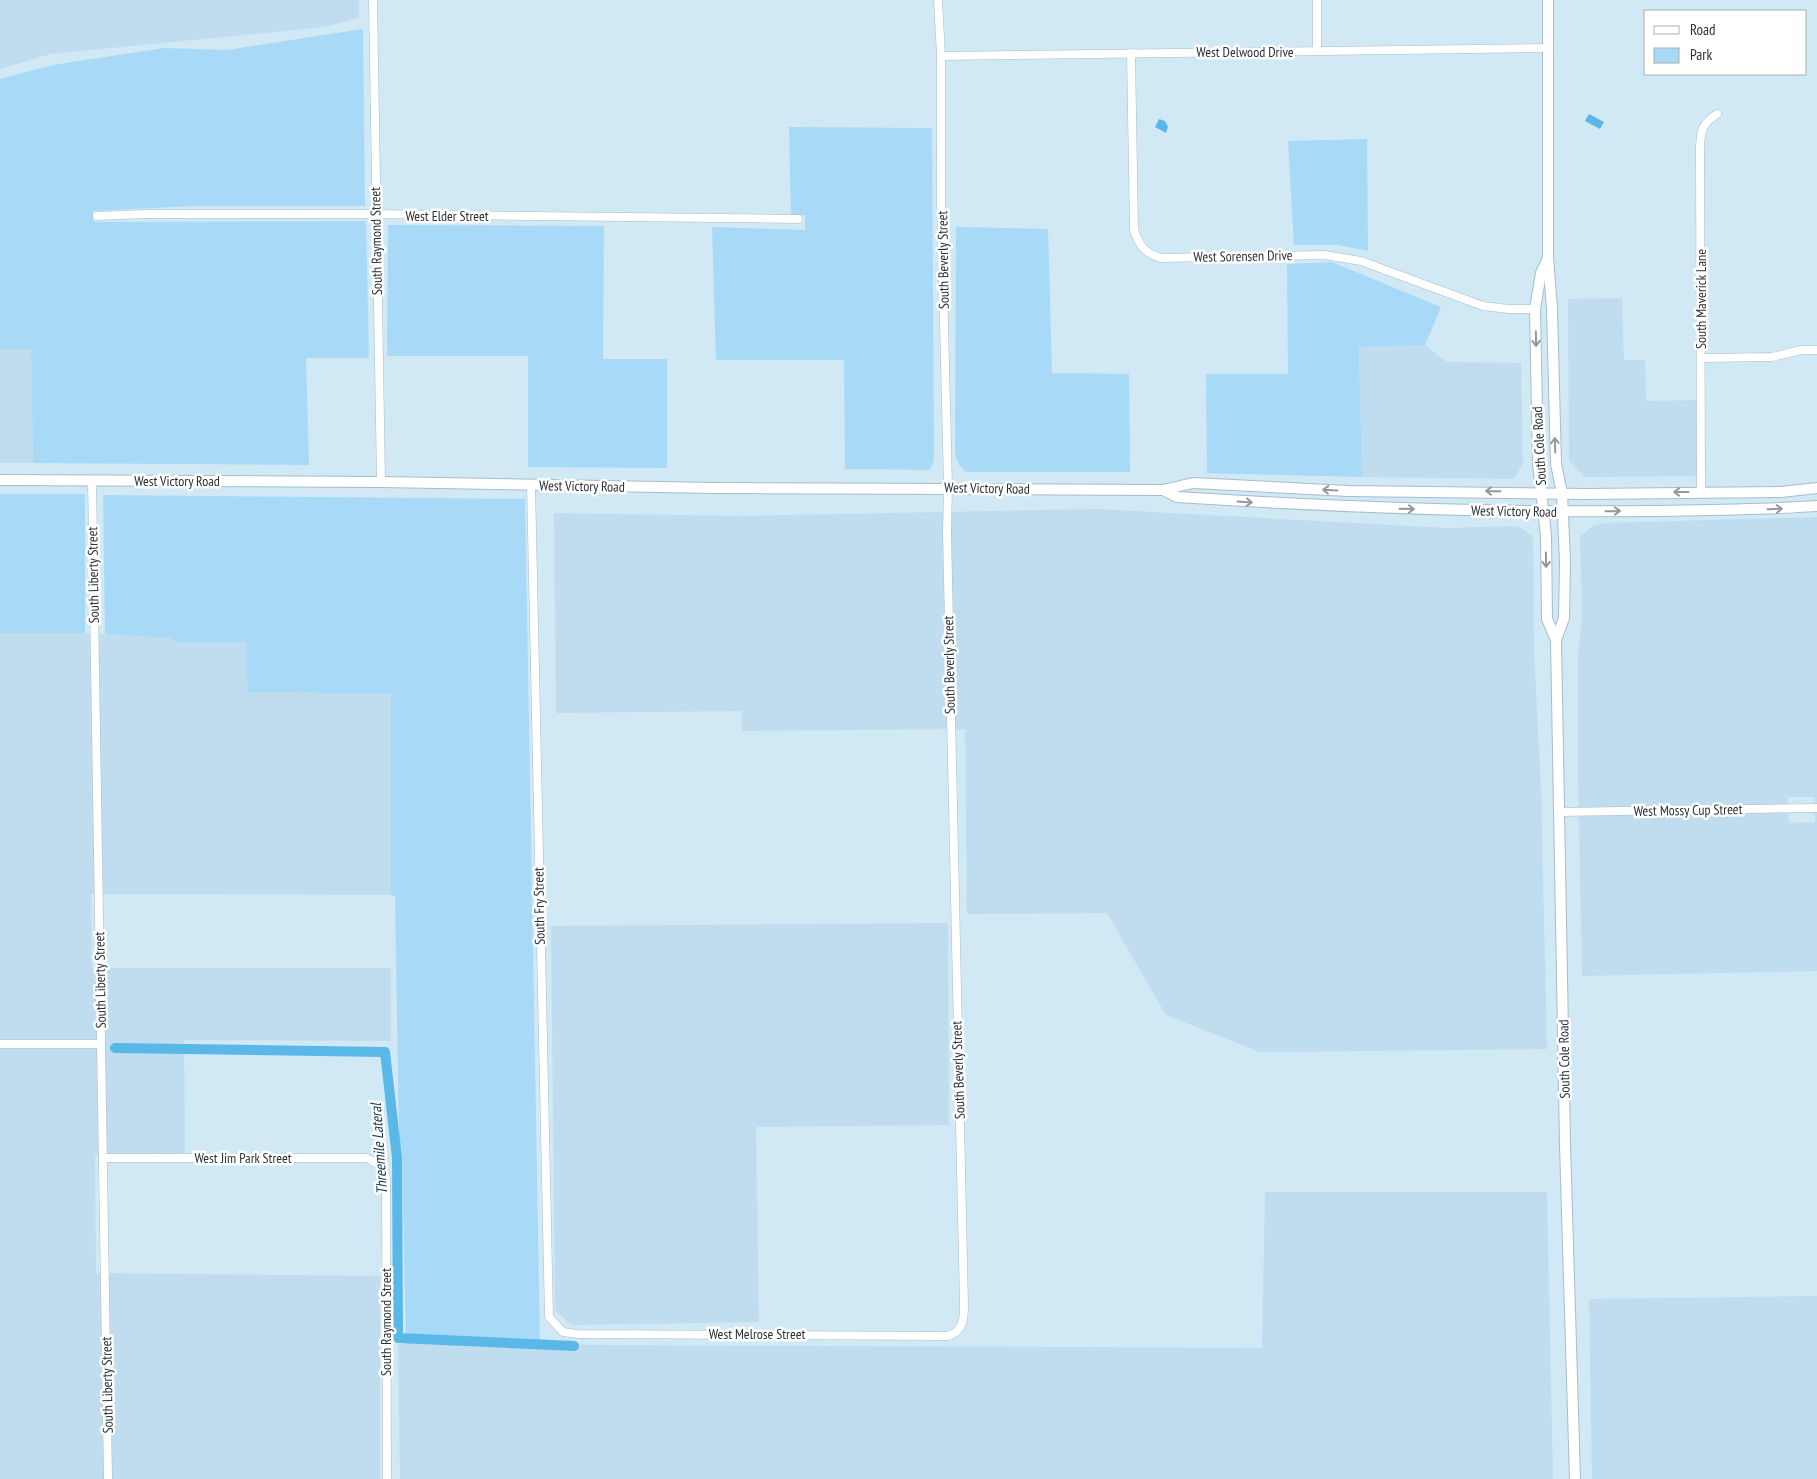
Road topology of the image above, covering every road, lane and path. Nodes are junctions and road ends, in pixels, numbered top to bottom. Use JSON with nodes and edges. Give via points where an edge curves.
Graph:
{"nodes":[{"id":1,"x":373,"y":0,"type":"edge"},
{"id":2,"x":938,"y":0,"type":"edge"},
{"id":3,"x":1317,"y":0,"type":"edge"},
{"id":4,"x":1548,"y":0,"type":"edge"},
{"id":5,"x":1548,"y":48,"type":"junction"},
{"id":6,"x":1317,"y":51,"type":"junction"},
{"id":7,"x":1131,"y":53,"type":"junction"},
{"id":8,"x":941,"y":56,"type":"junction"},
{"id":9,"x":1717,"y":114,"type":"dead end"},
{"id":10,"x":375,"y":215,"type":"junction"},
{"id":11,"x":97,"y":216,"type":"dead end"},
{"id":12,"x":798,"y":219,"type":"dead end"},
{"id":13,"x":1548,"y":257,"type":"junction"},
{"id":14,"x":1535,"y":309,"type":"junction"},
{"id":15,"x":1552,"y":341,"type":"junction"},
{"id":16,"x":1817,"y":350,"type":"edge"},
{"id":17,"x":1702,"y":358,"type":"junction"},
{"id":18,"x":0,"y":480,"type":"edge"},
{"id":19,"x":92,"y":480,"type":"junction"},
{"id":20,"x":381,"y":482,"type":"junction"},
{"id":21,"x":531,"y":484,"type":"junction"},
{"id":22,"x":948,"y":488,"type":"junction"},
{"id":23,"x":1267,"y":488,"type":"junction"},
{"id":24,"x":1817,"y":488,"type":"edge"},
{"id":25,"x":1163,"y":490,"type":"junction"},
{"id":26,"x":1541,"y":492,"type":"junction"},
{"id":27,"x":1700,"y":492,"type":"junction"},
{"id":28,"x":1562,"y":493,"type":"junction"},
{"id":29,"x":1212,"y":500,"type":"junction"},
{"id":30,"x":1817,"y":506,"type":"edge"},
{"id":31,"x":1543,"y":512,"type":"junction"},
{"id":32,"x":1564,"y":512,"type":"junction"},
{"id":33,"x":1556,"y":640,"type":"junction"},
{"id":34,"x":1817,"y":808,"type":"edge"},
{"id":35,"x":1559,"y":812,"type":"junction"},
{"id":36,"x":0,"y":1044,"type":"edge"},
{"id":37,"x":101,"y":1044,"type":"junction"},
{"id":38,"x":103,"y":1158,"type":"junction"},
{"id":39,"x":381,"y":1166,"type":"joint"},
{"id":40,"x":555,"y":1325,"type":"joint"},
{"id":41,"x":960,"y":1330,"type":"joint"},
{"id":42,"x":108,"y":1479,"type":"edge"},
{"id":43,"x":387,"y":1479,"type":"edge"},
{"id":44,"x":1575,"y":1479,"type":"edge"}],
"edges":[{"from":1,"to":10,"type":"street","name":"South Raymond Street"},
{"from":2,"to":8,"type":"street","name":"South Beverly Street"},
{"from":3,"to":6,"type":"street"},
{"from":4,"to":5,"type":"main road","name":"South Cole Road"},
{"from":5,"to":6,"type":"street","name":"West Delwood Drive"},
{"from":5,"to":13,"type":"main road","name":"South Cole Road"},
{"from":6,"to":7,"type":"street","name":"West Delwood Drive"},
{"from":7,"to":8,"type":"street","name":"West Delwood Drive"},
{"from":7,"to":14,"type":"street","name":"West Sorensen Drive","via":[[1134,230],[1140,246],[1149,254],[1161,258],[1325,255],[1360,261],[1483,306]]},
{"from":8,"to":22,"type":"street","name":"South Beverly Street"},
{"from":9,"to":17,"type":"street","name":"South Maverick Lane","via":[[1706,121],[1701,133]]},
{"from":10,"to":11,"type":"street","name":"West Elder Street"},
{"from":10,"to":12,"type":"street","name":"West Elder Street"},
{"from":10,"to":20,"type":"street","name":"South Raymond Street"},
{"from":13,"to":14,"type":"main road","name":"South Cole Road","via":[[1541,273]]},
{"from":13,"to":15,"type":"main road","name":"South Cole Road"},
{"from":14,"to":15,"type":"main road","name":"South Cole Road","via":[[1549,326]]},
{"from":14,"to":26,"type":"main road","name":"South Cole Road","one_way":true},
{"from":28,"to":15,"type":"main road","name":"South Cole Road","one_way":true,"via":[[1556,464]]},
{"from":16,"to":17,"type":"street","via":[[1800,350],[1772,357]]},
{"from":17,"to":27,"type":"street","name":"South Maverick Lane"},
{"from":18,"to":19,"type":"main road","name":"West Victory Road"},
{"from":19,"to":20,"type":"main road","name":"West Victory Road"},
{"from":19,"to":37,"type":"street","name":"South Liberty Street"},
{"from":20,"to":21,"type":"main road","name":"West Victory Road"},
{"from":21,"to":22,"type":"main road","name":"West Victory Road"},
{"from":21,"to":40,"type":"street","name":"South Fry Street","via":[[548,1308],[549,1317]]},
{"from":22,"to":25,"type":"main road","name":"West Victory Road"},
{"from":22,"to":41,"type":"street","name":"South Beverly Street","via":[[964,1305]]},
{"from":23,"to":25,"type":"main road","name":"West Victory Road","via":[[1193,483]]},
{"from":26,"to":23,"type":"main road","name":"West Victory Road","one_way":true},
{"from":23,"to":29,"type":"main road","name":"West Victory Road","via":[[1217,492]]},
{"from":24,"to":27,"type":"main road","name":"West Victory Road","via":[[1781,492]]},
{"from":25,"to":29,"type":"main road","name":"West Victory Road","via":[[1177,497]]},
{"from":26,"to":28,"type":"main road","name":"West Victory Road"},
{"from":26,"to":31,"type":"main road","name":"South Cole Road"},
{"from":27,"to":28,"type":"main road","name":"West Victory Road","one_way":true},
{"from":28,"to":32,"type":"main road","name":"South Cole Road"},
{"from":29,"to":31,"type":"main road","name":"West Victory Road","one_way":true,"via":[[1303,506]]},
{"from":32,"to":30,"type":"main road","name":"West Victory Road","one_way":true},
{"from":31,"to":32,"type":"main road","name":"West Victory Road"},
{"from":31,"to":33,"type":"main road","name":"South Cole Road","one_way":true,"via":[[1547,619]]},
{"from":32,"to":33,"type":"main road","name":"South Cole Road","via":[[1564,618]]},
{"from":33,"to":35,"type":"main road","name":"South Cole Road"},
{"from":34,"to":35,"type":"street","name":"West Mossy Cup Street"},
{"from":35,"to":44,"type":"main road","name":"South Cole Road"},
{"from":36,"to":37,"type":"street"},
{"from":37,"to":38,"type":"street","name":"South Liberty Street"},
{"from":38,"to":39,"type":"street","name":"West Jim Park Street","via":[[367,1158]]},
{"from":38,"to":42,"type":"street","name":"South Liberty Street"},
{"from":39,"to":43,"type":"street","name":"South Raymond Street","via":[[386,1178]]},
{"from":40,"to":41,"type":"street","name":"West Melrose Street","via":[[563,1332],[578,1334],[947,1336]]}]}
